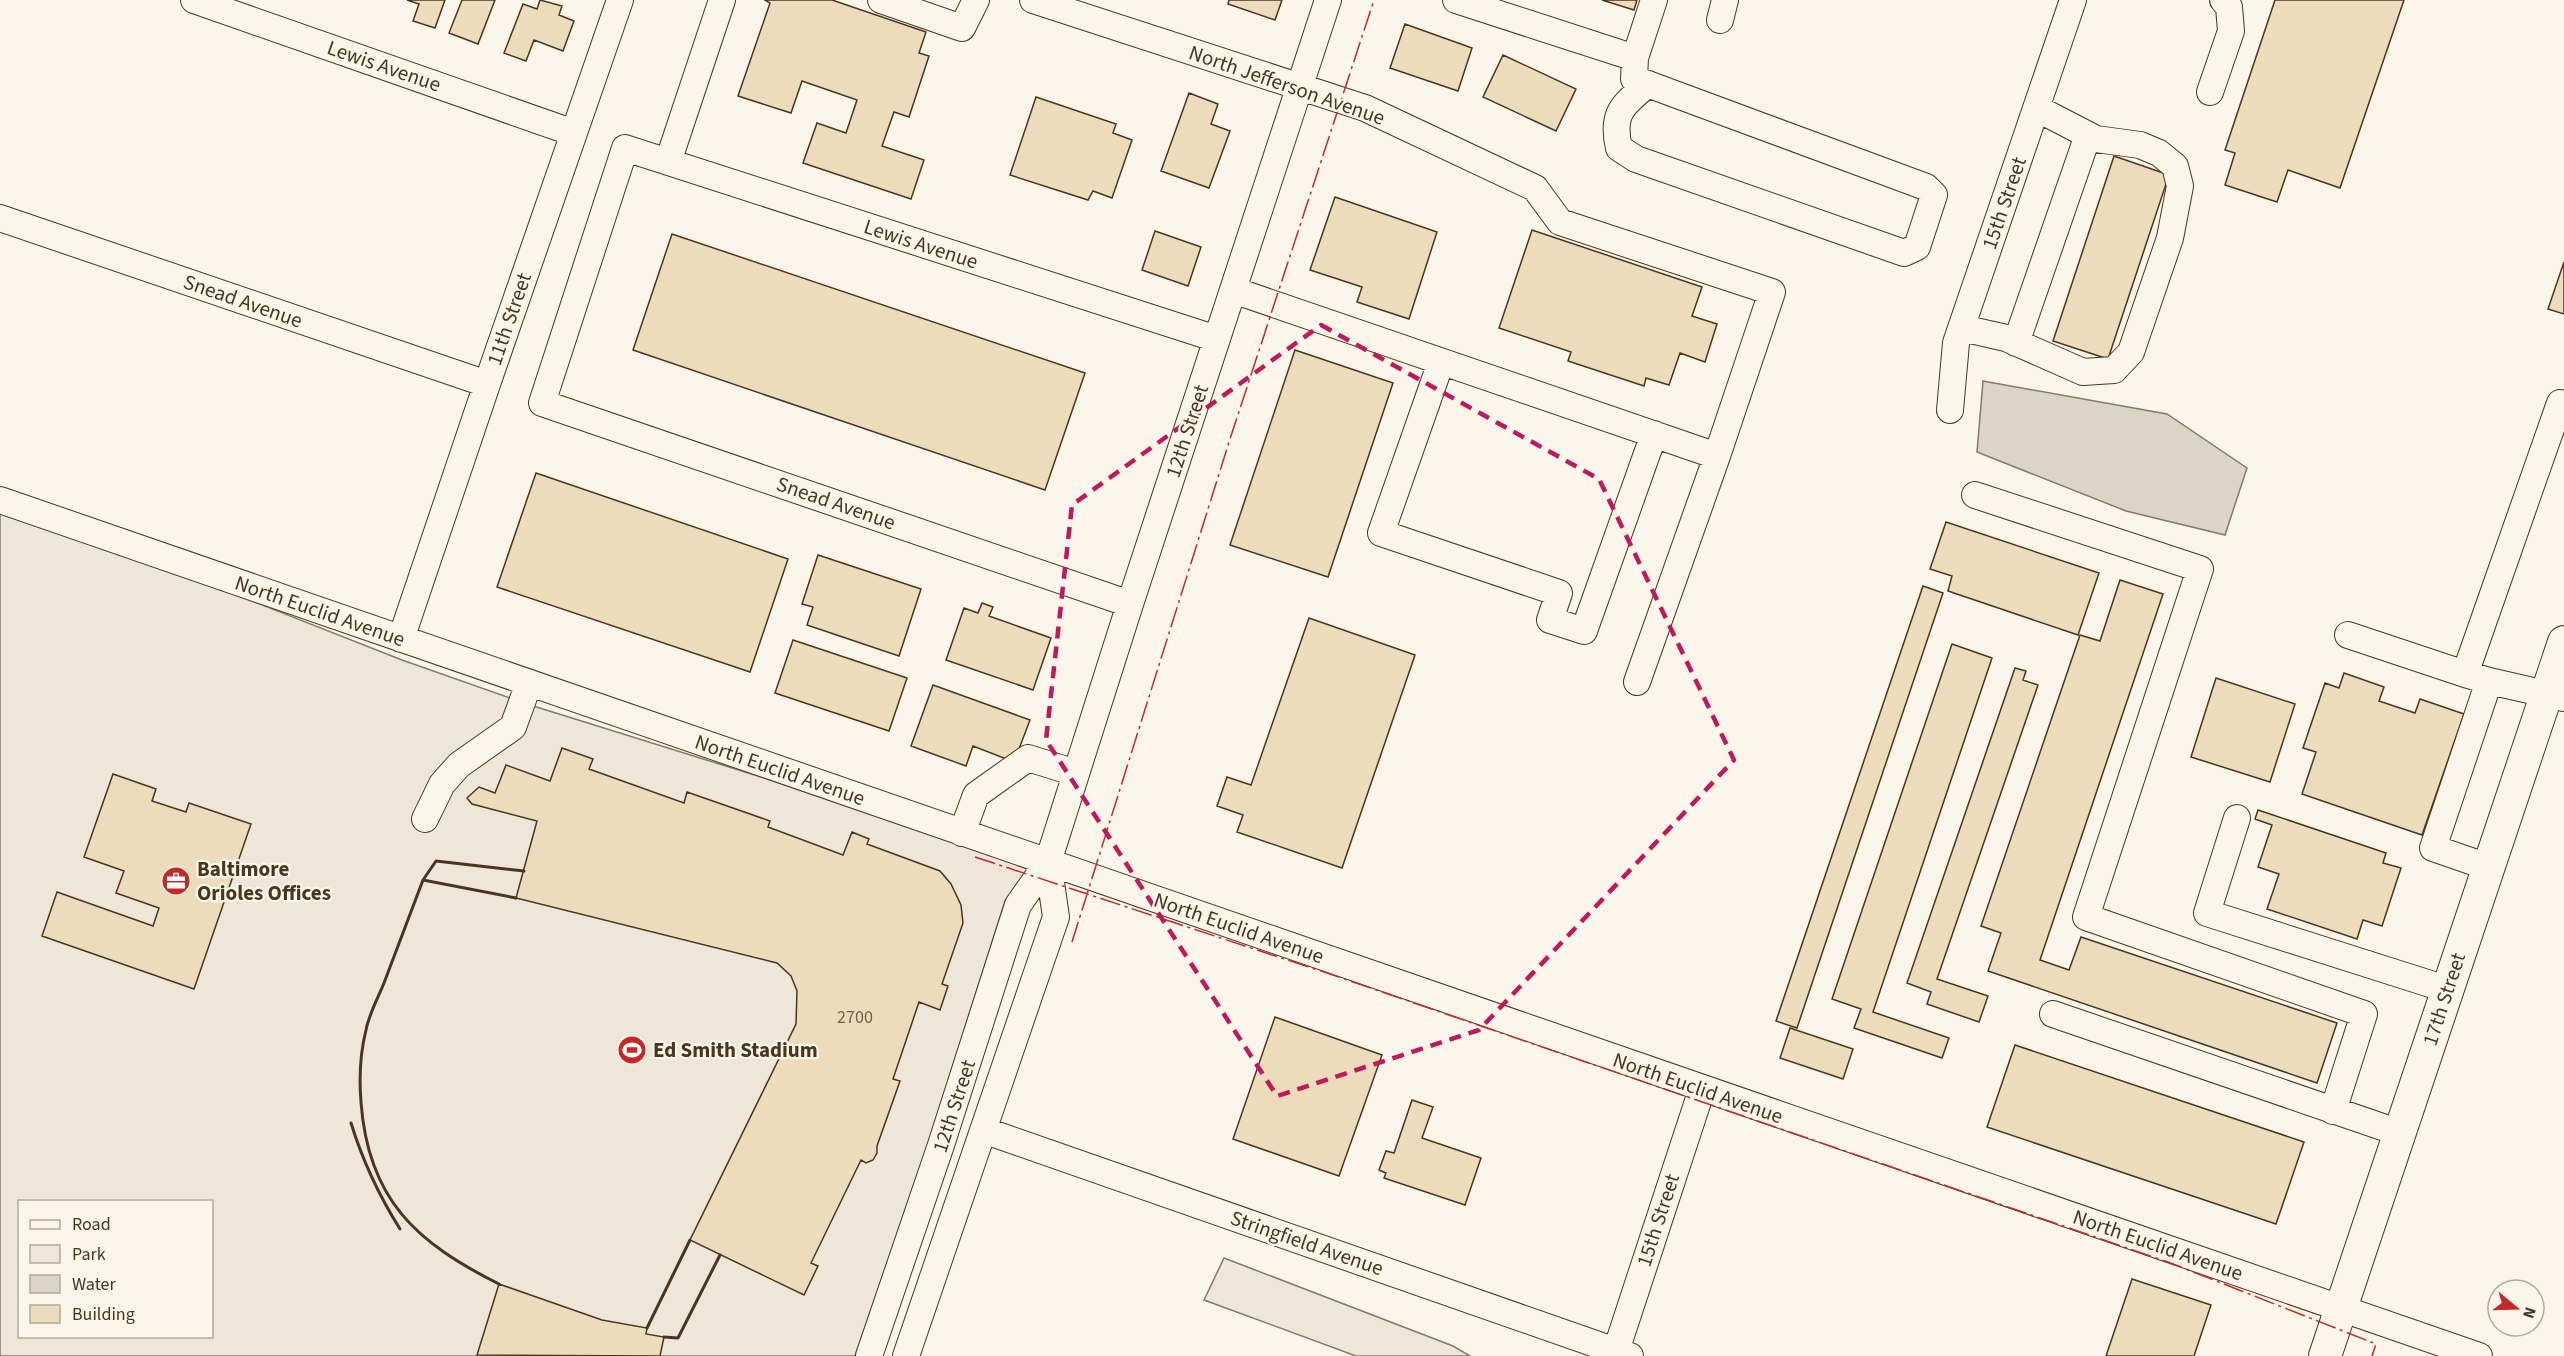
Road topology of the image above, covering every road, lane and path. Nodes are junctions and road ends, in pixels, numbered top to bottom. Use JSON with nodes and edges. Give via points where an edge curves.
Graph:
{"nodes":[{"id":1,"x":194,"y":0,"type":"edge"},
{"id":2,"x":620,"y":0,"type":"edge"},
{"id":3,"x":722,"y":0,"type":"edge"},
{"id":4,"x":882,"y":0,"type":"edge"},
{"id":5,"x":976,"y":0,"type":"edge"},
{"id":6,"x":1033,"y":0,"type":"edge"},
{"id":7,"x":1328,"y":0,"type":"edge"},
{"id":8,"x":1456,"y":0,"type":"edge"},
{"id":9,"x":1654,"y":0,"type":"edge"},
{"id":10,"x":2073,"y":0,"type":"edge"},
{"id":11,"x":2223,"y":0,"type":"edge"},
{"id":12,"x":1635,"y":58,"type":"junction"},
{"id":13,"x":1648,"y":84,"type":"junction"},
{"id":14,"x":1299,"y":87,"type":"junction"},
{"id":15,"x":2210,"y":92,"type":"dead end"},
{"id":16,"x":2036,"y":108,"type":"junction"},
{"id":17,"x":574,"y":133,"type":"junction"},
{"id":18,"x":2088,"y":135,"type":"junction"},
{"id":19,"x":668,"y":162,"type":"junction"},
{"id":20,"x":0,"y":218,"type":"edge"},
{"id":21,"x":1233,"y":290,"type":"junction"},
{"id":22,"x":1962,"y":328,"type":"junction"},
{"id":23,"x":1217,"y":339,"type":"junction"},
{"id":24,"x":2016,"y":343,"type":"junction"},
{"id":25,"x":1441,"y":362,"type":"junction"},
{"id":26,"x":487,"y":384,"type":"junction"},
{"id":27,"x":2560,"y":402,"type":"dead end"},
{"id":28,"x":542,"y":403,"type":"joint"},
{"id":29,"x":1950,"y":410,"type":"dead end"},
{"id":30,"x":1654,"y":434,"type":"junction"},
{"id":31,"x":1717,"y":456,"type":"junction"},
{"id":32,"x":1975,"y":495,"type":"dead end"},
{"id":33,"x":0,"y":500,"type":"edge"},
{"id":34,"x":1130,"y":604,"type":"junction"},
{"id":35,"x":2348,"y":635,"type":"dead end"},
{"id":36,"x":401,"y":639,"type":"junction"},
{"id":37,"x":2564,"y":642,"type":"edge"},
{"id":38,"x":2465,"y":674,"type":"junction"},
{"id":39,"x":2489,"y":681,"type":"junction"},
{"id":40,"x":1636,"y":682,"type":"dead end"},
{"id":41,"x":529,"y":683,"type":"junction"},
{"id":42,"x":2555,"y":695,"type":"edge"},
{"id":43,"x":1076,"y":774,"type":"junction"},
{"id":44,"x":2237,"y":818,"type":"dead end"},
{"id":45,"x":425,"y":819,"type":"dead end"},
{"id":46,"x":962,"y":833,"type":"junction"},
{"id":47,"x":1048,"y":862,"type":"junction"},
{"id":48,"x":2488,"y":867,"type":"junction"},
{"id":49,"x":2446,"y":989,"type":"junction"},
{"id":50,"x":2053,"y":1014,"type":"dead end"},
{"id":51,"x":1702,"y":1089,"type":"junction"},
{"id":52,"x":2333,"y":1111,"type":"junction"},
{"id":53,"x":983,"y":1130,"type":"junction"},
{"id":54,"x":2400,"y":1133,"type":"junction"},
{"id":55,"x":2341,"y":1308,"type":"junction"},
{"id":56,"x":1623,"y":1354,"type":"edge"},
{"id":57,"x":869,"y":1356,"type":"edge"},
{"id":58,"x":906,"y":1356,"type":"edge"},
{"id":59,"x":2325,"y":1356,"type":"edge"},
{"id":60,"x":2479,"y":1356,"type":"edge"}],
"edges":[{"from":1,"to":17,"type":"street","name":"Lewis Avenue"},
{"from":2,"to":17,"type":"street","name":"11th Street"},
{"from":3,"to":19,"type":"street"},
{"from":4,"to":5,"type":"street","via":[[962,28]]},
{"from":6,"to":14,"type":"street","name":"North Jefferson Avenue"},
{"from":7,"to":14,"type":"street","name":"12th Street"},
{"from":8,"to":12,"type":"street"},
{"from":9,"to":12,"type":"street"},
{"from":10,"to":16,"type":"street","name":"15th Street"},
{"from":11,"to":15,"type":"street","via":[[2229,7],[2231,31]]},
{"from":12,"to":13,"type":"street","via":[[1634,79]]},
{"from":13,"to":13,"type":"street","via":[[1926,187],[1934,195],[1917,247],[1904,253],[1636,159],[1619,148],[1614,130],[1629,99]]},
{"from":14,"to":21,"type":"street","name":"12th Street"},
{"from":14,"to":31,"type":"street","name":"North Jefferson Avenue","via":[[1365,108],[1535,188],[1560,222],[1772,292]]},
{"from":16,"to":18,"type":"street"},
{"from":16,"to":22,"type":"street","name":"15th Street"},
{"from":17,"to":26,"type":"street","name":"11th Street"},
{"from":18,"to":24,"type":"street"},
{"from":18,"to":24,"type":"street","via":[[2140,145],[2159,153],[2175,166],[2180,186],[2170,238],[2131,352],[2114,370],[2084,372]]},
{"from":19,"to":23,"type":"street","name":"Lewis Avenue"},
{"from":19,"to":28,"type":"street","name":"Lewis Avenue","via":[[626,148]]},
{"from":20,"to":26,"type":"street","name":"Snead Avenue"},
{"from":21,"to":23,"type":"street","name":"12th Street"},
{"from":21,"to":25,"type":"street"},
{"from":22,"to":24,"type":"street"},
{"from":22,"to":29,"type":"street","name":"15th Street","via":[[1956,343]]},
{"from":23,"to":34,"type":"street","name":"12th Street"},
{"from":25,"to":30,"type":"street"},
{"from":25,"to":30,"type":"street","via":[[1382,533],[1559,593],[1550,620],[1561,624],[1584,631]]},
{"from":26,"to":36,"type":"street","name":"11th Street"},
{"from":27,"to":38,"type":"street"},
{"from":28,"to":34,"type":"street","name":"Snead Avenue"},
{"from":30,"to":31,"type":"street"},
{"from":31,"to":40,"type":"street"},
{"from":32,"to":52,"type":"street","via":[[2200,570],[2086,917],[2364,1014]]},
{"from":33,"to":36,"type":"street","name":"North Euclid Avenue"},
{"from":34,"to":43,"type":"street","name":"12th Street"},
{"from":35,"to":38,"type":"street"},
{"from":36,"to":41,"type":"street","name":"North Euclid Avenue"},
{"from":37,"to":42,"type":"main road","name":"17th Street"},
{"from":38,"to":39,"type":"street"},
{"from":39,"to":42,"type":"street"},
{"from":39,"to":48,"type":"street","via":[[2433,848]]},
{"from":41,"to":45,"type":"street","via":[[513,727],[459,765],[442,784]]},
{"from":41,"to":46,"type":"street","name":"North Euclid Avenue"},
{"from":42,"to":48,"type":"main road","name":"17th Street"},
{"from":43,"to":46,"type":"street","via":[[1028,758],[976,795]]},
{"from":43,"to":47,"type":"street","name":"12th Street"},
{"from":44,"to":49,"type":"street","via":[[2207,913]]},
{"from":46,"to":47,"type":"street","name":"North Euclid Avenue"},
{"from":47,"to":51,"type":"street","name":"North Euclid Avenue"},
{"from":47,"to":53,"type":"street","name":"12th Street","via":[[1056,917]]},
{"from":47,"to":57,"type":"street","name":"12th Street","via":[[1018,905]]},
{"from":48,"to":49,"type":"main road","name":"17th Street"},
{"from":49,"to":54,"type":"main road","name":"17th Street"},
{"from":50,"to":52,"type":"street"},
{"from":51,"to":55,"type":"street","name":"North Euclid Avenue"},
{"from":51,"to":56,"type":"street","name":"15th Street"},
{"from":52,"to":54,"type":"street"},
{"from":53,"to":56,"type":"street","name":"Stringfield Avenue"},
{"from":53,"to":58,"type":"street","name":"12th Street"},
{"from":54,"to":55,"type":"main road","name":"17th Street"},
{"from":55,"to":59,"type":"main road","name":"17th Street"},
{"from":55,"to":60,"type":"street","name":"North Euclid Avenue"}]}
